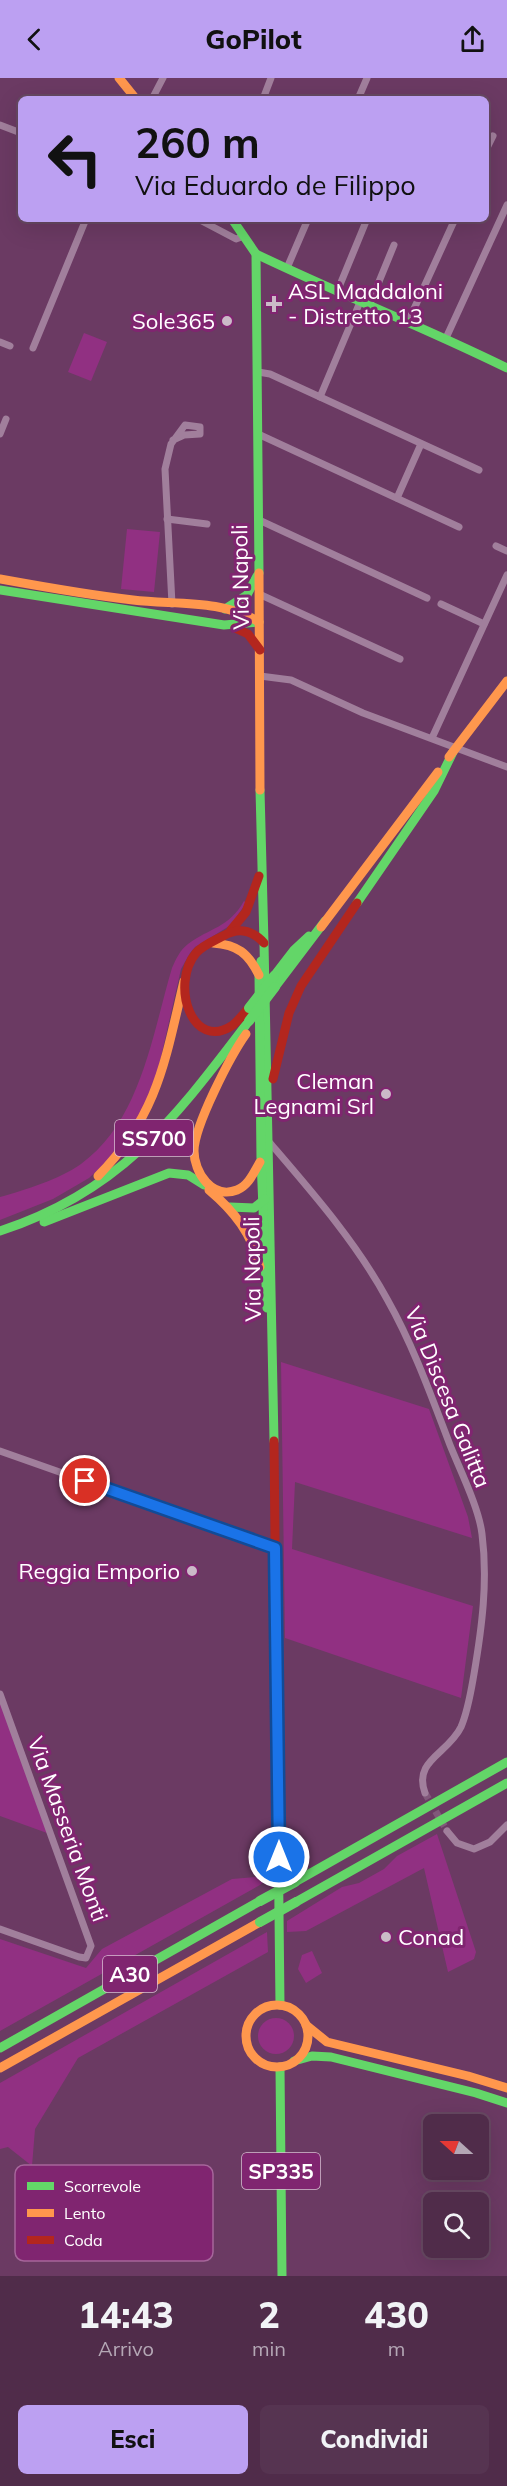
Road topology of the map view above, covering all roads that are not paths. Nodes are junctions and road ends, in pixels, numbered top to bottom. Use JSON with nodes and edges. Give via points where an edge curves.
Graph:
{"nodes":[{"id":1,"x":119,"y":78,"type":"edge"},
{"id":2,"x":163,"y":78,"type":"edge"},
{"id":3,"x":271,"y":78,"type":"edge"},
{"id":4,"x":367,"y":78,"type":"edge"},
{"id":5,"x":134,"y":96,"type":"edge"},
{"id":6,"x":154,"y":96,"type":"edge"},
{"id":7,"x":264,"y":96,"type":"edge"},
{"id":8,"x":359,"y":96,"type":"edge"},
{"id":9,"x":0,"y":125,"type":"edge"},
{"id":10,"x":18,"y":133,"type":"edge"},
{"id":11,"x":493,"y":136,"type":"dead end"},
{"id":12,"x":489,"y":144,"type":"edge"},
{"id":13,"x":507,"y":205,"type":"edge"},
{"id":14,"x":85,"y":222,"type":"edge"},
{"id":15,"x":204,"y":222,"type":"edge"},
{"id":16,"x":231,"y":222,"type":"edge"},
{"id":17,"x":234,"y":222,"type":"edge"},
{"id":18,"x":307,"y":222,"type":"edge"},
{"id":19,"x":366,"y":222,"type":"edge"},
{"id":20,"x":454,"y":222,"type":"edge"},
{"id":21,"x":222,"y":232,"type":"junction"},
{"id":22,"x":244,"y":236,"type":"junction"},
{"id":23,"x":394,"y":245,"type":"dead end"},
{"id":24,"x":256,"y":254,"type":"junction"},
{"id":25,"x":287,"y":268,"type":"junction"},
{"id":26,"x":337,"y":292,"type":"junction"},
{"id":27,"x":365,"y":304,"type":"junction"},
{"id":28,"x":408,"y":322,"type":"junction"},
{"id":29,"x":446,"y":338,"type":"junction"},
{"id":30,"x":0,"y":342,"type":"edge"},
{"id":31,"x":10,"y":346,"type":"dead end"},
{"id":32,"x":33,"y":348,"type":"dead end"},
{"id":33,"x":507,"y":368,"type":"edge"},
{"id":34,"x":258,"y":372,"type":"junction"},
{"id":35,"x":320,"y":397,"type":"junction"},
{"id":36,"x":6,"y":419,"type":"dead end"},
{"id":37,"x":0,"y":434,"type":"edge"},
{"id":38,"x":258,"y":434,"type":"junction"},
{"id":39,"x":173,"y":440,"type":"dead end"},
{"id":40,"x":422,"y":444,"type":"junction"},
{"id":41,"x":479,"y":470,"type":"dead end"},
{"id":42,"x":397,"y":498,"type":"junction"},
{"id":43,"x":167,"y":519,"type":"junction"},
{"id":44,"x":259,"y":520,"type":"junction"},
{"id":45,"x":207,"y":524,"type":"dead end"},
{"id":46,"x":459,"y":527,"type":"dead end"},
{"id":47,"x":496,"y":546,"type":"dead end"},
{"id":48,"x":507,"y":551,"type":"edge"},
{"id":49,"x":259,"y":571,"type":"junction"},
{"id":50,"x":507,"y":575,"type":"edge"},
{"id":51,"x":0,"y":579,"type":"edge"},
{"id":52,"x":23,"y":589,"type":"junction"},
{"id":53,"x":0,"y":590,"type":"edge"},
{"id":54,"x":259,"y":594,"type":"junction"},
{"id":55,"x":427,"y":598,"type":"dead end"},
{"id":56,"x":172,"y":604,"type":"junction"},
{"id":57,"x":441,"y":604,"type":"dead end"},
{"id":58,"x":225,"y":609,"type":"junction"},
{"id":59,"x":260,"y":622,"type":"junction"},
{"id":60,"x":484,"y":624,"type":"junction"},
{"id":61,"x":224,"y":625,"type":"junction"},
{"id":62,"x":260,"y":650,"type":"junction"},
{"id":63,"x":399,"y":659,"type":"dead end"},
{"id":64,"x":260,"y":675,"type":"junction"},
{"id":65,"x":507,"y":681,"type":"edge"},
{"id":66,"x":432,"y":738,"type":"junction"},
{"id":67,"x":455,"y":750,"type":"junction"},
{"id":68,"x":507,"y":767,"type":"edge"},
{"id":69,"x":261,"y":868,"type":"junction"},
{"id":70,"x":231,"y":930,"type":"junction"},
{"id":71,"x":213,"y":943,"type":"junction"},
{"id":72,"x":264,"y":943,"type":"junction"},
{"id":73,"x":241,"y":947,"type":"junction"},
{"id":74,"x":259,"y":975,"type":"junction"},
{"id":75,"x":184,"y":981,"type":"junction"},
{"id":76,"x":274,"y":987,"type":"junction"},
{"id":77,"x":248,"y":1025,"type":"junction"},
{"id":78,"x":269,"y":1097,"type":"junction"},
{"id":79,"x":270,"y":1120,"type":"junction"},
{"id":80,"x":270,"y":1143,"type":"junction"},
{"id":81,"x":261,"y":1159,"type":"junction"},
{"id":82,"x":262,"y":1203,"type":"junction"},
{"id":83,"x":230,"y":1207,"type":"junction"},
{"id":84,"x":29,"y":1221,"type":"junction"},
{"id":85,"x":4,"y":1230,"type":"edge"},
{"id":86,"x":265,"y":1294,"type":"junction"},
{"id":87,"x":272,"y":1341,"type":"junction"},
{"id":88,"x":0,"y":1451,"type":"edge"},
{"id":89,"x":275,"y":1548,"type":"junction"},
{"id":90,"x":0,"y":1694,"type":"edge"},
{"id":91,"x":507,"y":1762,"type":"edge"},
{"id":92,"x":507,"y":1783,"type":"edge"},
{"id":93,"x":425,"y":1793,"type":"tunnel mouth"},
{"id":94,"x":507,"y":1825,"type":"edge"},
{"id":95,"x":447,"y":1831,"type":"tunnel mouth"},
{"id":96,"x":0,"y":1929,"type":"edge"},
{"id":97,"x":280,"y":2005,"type":"junction"},
{"id":98,"x":306,"y":2025,"type":"junction"},
{"id":99,"x":0,"y":2048,"type":"edge"},
{"id":100,"x":294,"y":2061,"type":"junction"},
{"id":101,"x":280,"y":2067,"type":"junction"},
{"id":102,"x":0,"y":2068,"type":"edge"},
{"id":103,"x":507,"y":2088,"type":"edge"},
{"id":104,"x":507,"y":2103,"type":"edge"},
{"id":105,"x":282,"y":2276,"type":"edge"}],
"edges":[{"from":1,"to":5,"type":"main road"},
{"from":2,"to":6,"type":"street"},
{"from":3,"to":7,"type":"street"},
{"from":4,"to":8,"type":"street"},
{"from":9,"to":10,"type":"street"},
{"from":11,"to":12,"type":"street"},
{"from":13,"to":29,"type":"street"},
{"from":14,"to":32,"type":"street"},
{"from":15,"to":21,"type":"street"},
{"from":16,"to":21,"type":"street"},
{"from":17,"to":22,"type":"main road"},
{"from":18,"to":25,"type":"street"},
{"from":19,"to":26,"type":"street"},
{"from":20,"to":28,"type":"street"},
{"from":21,"to":22,"type":"street","via":[[236,239]]},
{"from":22,"to":24,"type":"main road"},
{"from":23,"to":27,"type":"street"},
{"from":24,"to":25,"type":"main road"},
{"from":24,"to":34,"type":"main road","name":"Via Napoli"},
{"from":25,"to":26,"type":"main road"},
{"from":26,"to":27,"type":"main road"},
{"from":27,"to":28,"type":"main road"},
{"from":27,"to":35,"type":"street"},
{"from":28,"to":29,"type":"main road"},
{"from":29,"to":33,"type":"main road"},
{"from":30,"to":31,"type":"street"},
{"from":34,"to":35,"type":"street"},
{"from":34,"to":38,"type":"main road","name":"Via Napoli"},
{"from":35,"to":40,"type":"street"},
{"from":36,"to":37,"type":"street"},
{"from":38,"to":42,"type":"street"},
{"from":38,"to":44,"type":"main road","name":"Via Napoli"},
{"from":39,"to":43,"type":"street","via":[[165,469]]},
{"from":40,"to":41,"type":"street"},
{"from":40,"to":42,"type":"street"},
{"from":42,"to":46,"type":"street"},
{"from":43,"to":45,"type":"street"},
{"from":43,"to":56,"type":"street"},
{"from":44,"to":49,"type":"main road","name":"Via Napoli"},
{"from":44,"to":55,"type":"street"},
{"from":47,"to":48,"type":"street"},
{"from":49,"to":54,"type":"main road","name":"Via Napoli"},
{"from":49,"to":58,"type":"main road","via":[[247,595]]},
{"from":50,"to":60,"type":"street"},
{"from":51,"to":52,"type":"main road"},
{"from":52,"to":53,"type":"main road"},
{"from":52,"to":56,"type":"main road"},
{"from":52,"to":61,"type":"main road"},
{"from":54,"to":59,"type":"main road","name":"Via Napoli"},
{"from":54,"to":63,"type":"street"},
{"from":56,"to":58,"type":"main road"},
{"from":57,"to":60,"type":"street"},
{"from":58,"to":59,"type":"main road"},
{"from":59,"to":61,"type":"main road"},
{"from":59,"to":62,"type":"main road","name":"Via Napoli"},
{"from":60,"to":66,"type":"street"},
{"from":61,"to":62,"type":"main road","via":[[241,629]]},
{"from":62,"to":64,"type":"main road","name":"Via Napoli"},
{"from":64,"to":66,"type":"street","via":[[291,680],[363,713]]},
{"from":64,"to":69,"type":"main road","name":"Via Napoli"},
{"from":65,"to":67,"type":"main road"},
{"from":66,"to":67,"type":"street"},
{"from":67,"to":68,"type":"street"},
{"from":67,"to":76,"type":"main road","number":"SS700"},
{"from":67,"to":78,"type":"main road","via":[[434,791],[301,986],[289,1013]]},
{"from":69,"to":70,"type":"main road","via":[[246,912]]},
{"from":69,"to":72,"type":"main road","name":"Via Napoli"},
{"from":70,"to":71,"type":"main road"},
{"from":70,"to":72,"type":"main road","via":[[254,933]]},
{"from":71,"to":73,"type":"main road"},
{"from":71,"to":75,"type":"main road","via":[[194,956]]},
{"from":72,"to":73,"type":"main road"},
{"from":72,"to":74,"type":"main road","name":"Via Napoli"},
{"from":72,"to":78,"type":"main road","name":"Via Napoli"},
{"from":73,"to":74,"type":"main road"},
{"from":74,"to":81,"type":"main road","name":"Via Napoli"},
{"from":75,"to":76,"type":"main road","bridge":true,"via":[[185,1007],[190,1018],[220,1032],[233,1027]]},
{"from":75,"to":84,"type":"main road","via":[[156,1092],[135,1135],[94,1180],[43,1208]]},
{"from":76,"to":77,"type":"main road","number":"SS700","bridge":true},
{"from":77,"to":81,"type":"main road","via":[[198,1130],[193,1159],[196,1171],[206,1182],[232,1192],[252,1180]]},
{"from":77,"to":84,"type":"main road","number":"SS700","via":[[180,1111],[135,1156],[78,1198]]},
{"from":78,"to":79,"type":"main road","name":"Via Napoli"},
{"from":79,"to":80,"type":"main road","name":"Via Napoli"},
{"from":79,"to":82,"type":"main road","via":[[265,1149],[266,1194]]},
{"from":80,"to":87,"type":"main road","name":"Via Napoli"},
{"from":80,"to":93,"type":"street","name":"Via Discesa Galitta","via":[[317,1197],[387,1298],[416,1359],[482,1531],[486,1590],[466,1709],[452,1740],[424,1770],[421,1781]]},
{"from":81,"to":82,"type":"main road","name":"Via Napoli"},
{"from":82,"to":83,"type":"main road","via":[[254,1208]]},
{"from":82,"to":86,"type":"main road","name":"Via Napoli"},
{"from":83,"to":85,"type":"main road","via":[[188,1175],[169,1173],[25,1229]]},
{"from":83,"to":86,"type":"main road","via":[[246,1228],[255,1249]]},
{"from":84,"to":85,"type":"main road","number":"SS700"},
{"from":86,"to":87,"type":"main road","name":"Via Napoli"},
{"from":87,"to":89,"type":"main road"},
{"from":88,"to":89,"type":"street"},
{"from":89,"to":97,"type":"main road"},
{"from":90,"to":96,"type":"street","name":"Via Masseria Monti","via":[[90,1952],[86,1958],[79,1957]]},
{"from":91,"to":99,"type":"main road","number":"A30","bridge":true},
{"from":92,"to":102,"type":"main road","number":"A30","bridge":true},
{"from":94,"to":95,"type":"street","via":[[490,1842],[474,1849],[457,1843]]},
{"from":97,"to":98,"type":"main road","via":[[293,2009]]},
{"from":97,"to":101,"type":"main road","via":[[258,2010],[245,2036],[253,2056],[265,2065]]},
{"from":98,"to":100,"type":"main road","via":[[306,2045]]},
{"from":98,"to":103,"type":"main road","via":[[327,2042]]},
{"from":100,"to":101,"type":"main road"},
{"from":100,"to":104,"type":"main road","via":[[312,2056],[331,2057]]},
{"from":101,"to":105,"type":"main road","number":"SP335"}]}
